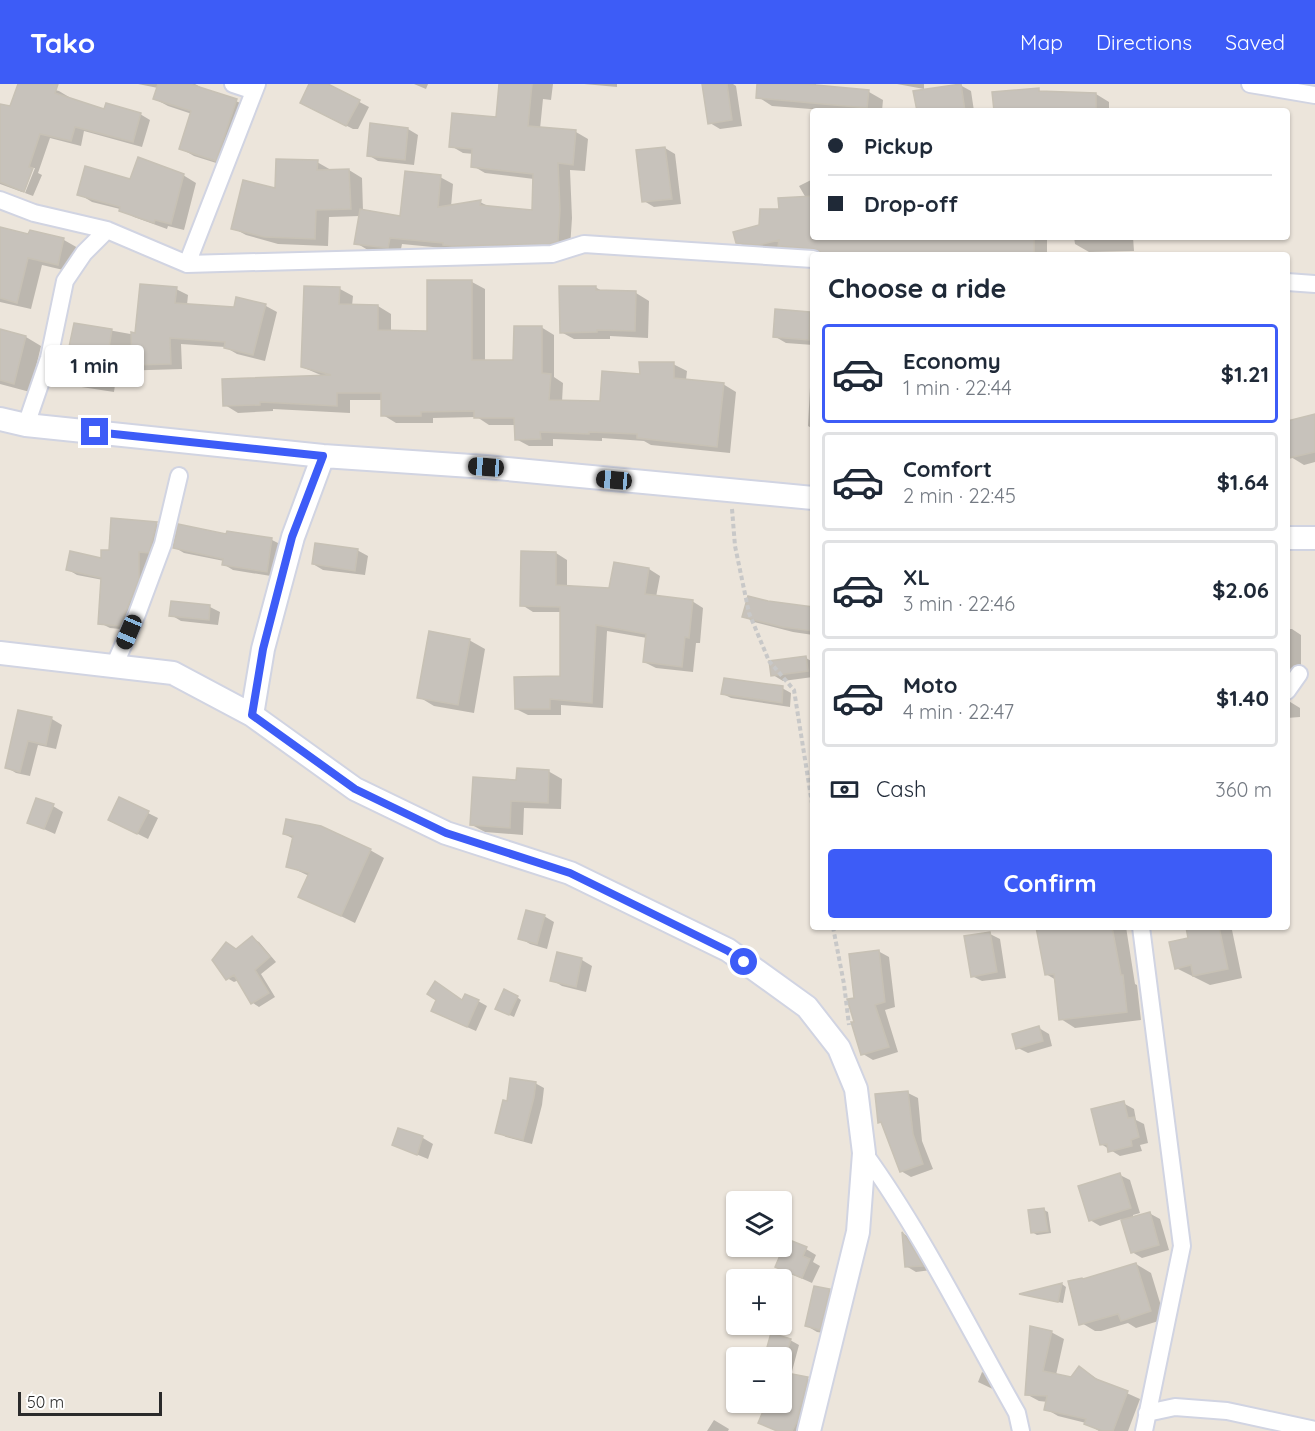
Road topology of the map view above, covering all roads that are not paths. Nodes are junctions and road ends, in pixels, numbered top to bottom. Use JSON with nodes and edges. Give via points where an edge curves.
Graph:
{"nodes":[{"id":1,"x":233,"y":84,"type":"edge"},
{"id":2,"x":1250,"y":84,"type":"edge"},
{"id":3,"x":255,"y":88,"type":"edge"},
{"id":4,"x":1315,"y":95,"type":"edge"},
{"id":5,"x":0,"y":200,"type":"edge"},
{"id":6,"x":106,"y":230,"type":"junction"},
{"id":7,"x":810,"y":259,"type":"edge"},
{"id":8,"x":187,"y":264,"type":"junction"},
{"id":9,"x":1290,"y":282,"type":"edge"},
{"id":10,"x":1315,"y":284,"type":"edge"},
{"id":11,"x":0,"y":418,"type":"edge"},
{"id":12,"x":26,"y":425,"type":"junction"},
{"id":13,"x":323,"y":456,"type":"junction"},
{"id":14,"x":179,"y":476,"type":"dead end"},
{"id":15,"x":810,"y":498,"type":"edge"},
{"id":16,"x":1290,"y":538,"type":"edge"},
{"id":17,"x":1315,"y":538,"type":"edge"},
{"id":18,"x":0,"y":653,"type":"edge"},
{"id":19,"x":114,"y":666,"type":"junction"},
{"id":20,"x":1299,"y":674,"type":"dead end"},
{"id":21,"x":1290,"y":687,"type":"edge"},
{"id":22,"x":252,"y":715,"type":"junction"},
{"id":23,"x":1141,"y":930,"type":"edge"},
{"id":24,"x":864,"y":1153,"type":"junction"},
{"id":25,"x":1147,"y":1413,"type":"junction"},
{"id":26,"x":1315,"y":1430,"type":"edge"},
{"id":27,"x":808,"y":1431,"type":"edge"},
{"id":28,"x":1021,"y":1431,"type":"edge"},
{"id":29,"x":1144,"y":1431,"type":"edge"}],
"edges":[{"from":1,"to":3,"type":"street"},
{"from":2,"to":4,"type":"street"},
{"from":3,"to":8,"type":"street"},
{"from":5,"to":6,"type":"street","via":[[34,213]]},
{"from":6,"to":8,"type":"street"},
{"from":6,"to":12,"type":"street","via":[[65,281],[49,358]]},
{"from":7,"to":8,"type":"street","via":[[584,244],[552,254]]},
{"from":9,"to":10,"type":"street"},
{"from":11,"to":12,"type":"street"},
{"from":12,"to":13,"type":"street"},
{"from":13,"to":15,"type":"street"},
{"from":13,"to":22,"type":"street","via":[[292,537],[263,649]]},
{"from":14,"to":19,"type":"street","via":[[162,544]]},
{"from":16,"to":17,"type":"street"},
{"from":18,"to":19,"type":"street"},
{"from":19,"to":22,"type":"street","via":[[173,673]]},
{"from":20,"to":21,"type":"street"},
{"from":22,"to":24,"type":"street","via":[[355,789],[446,833],[570,873],[728,951],[807,1007],[839,1048],[856,1089]]},
{"from":23,"to":25,"type":"street","via":[[1182,1246]]},
{"from":24,"to":27,"type":"street","via":[[858,1232]]},
{"from":24,"to":28,"type":"street","via":[[897,1203],[1017,1413]]},
{"from":25,"to":26,"type":"street","via":[[1175,1407],[1227,1411]]},
{"from":25,"to":29,"type":"street"}]}
